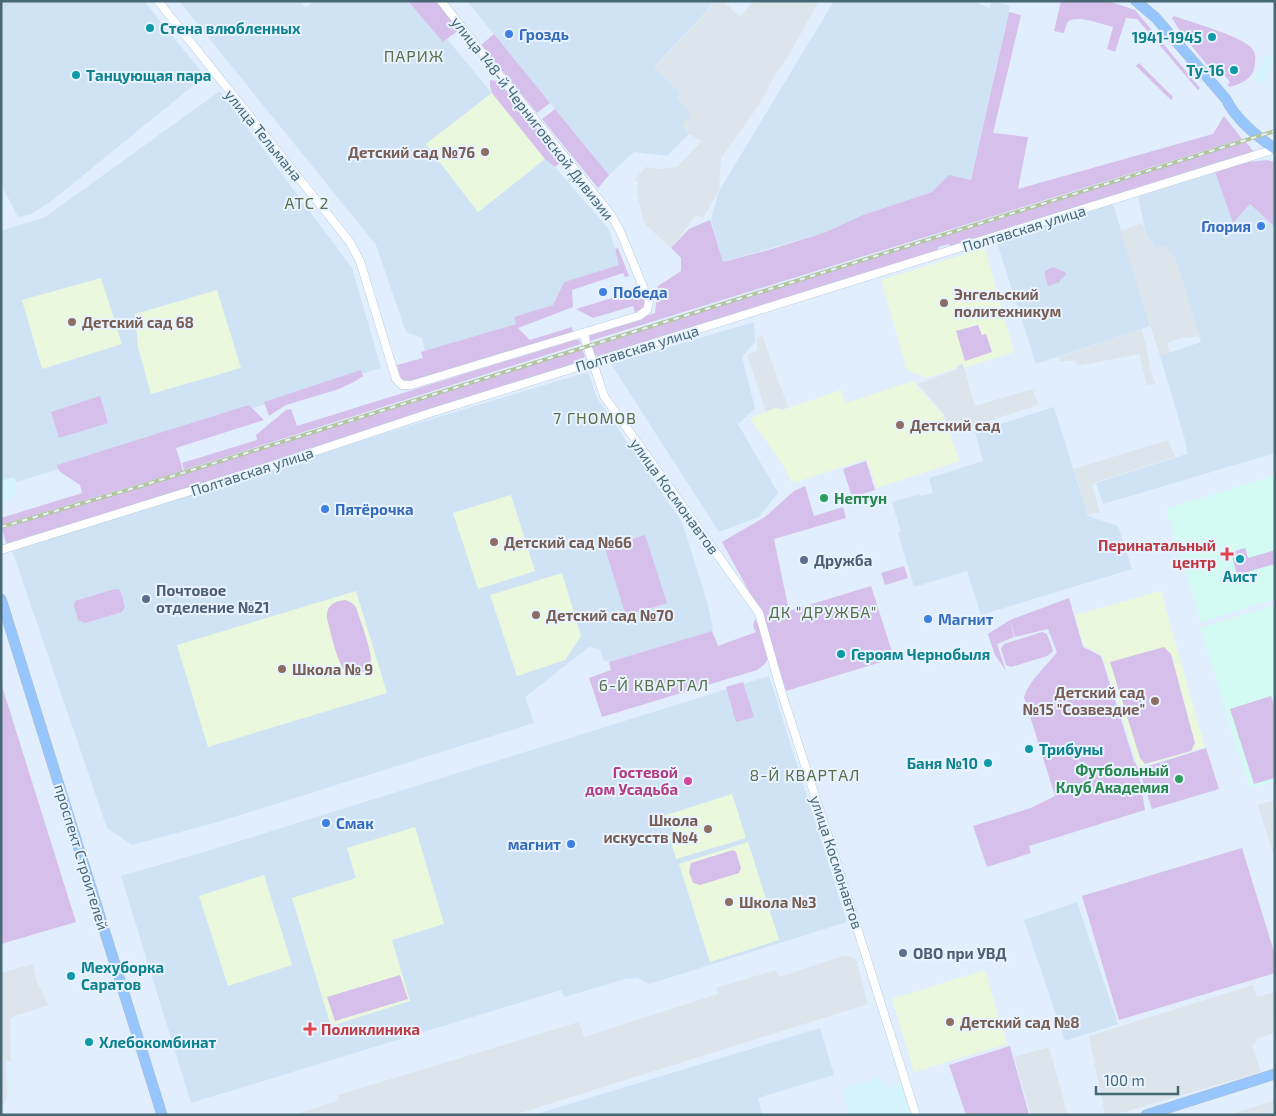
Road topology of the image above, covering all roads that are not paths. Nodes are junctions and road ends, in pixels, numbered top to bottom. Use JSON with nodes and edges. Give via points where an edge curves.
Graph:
{"nodes":[{"id":1,"x":158,"y":1,"type":"edge"},
{"id":2,"x":442,"y":1,"type":"edge"},
{"id":3,"x":1136,"y":1,"type":"edge"},
{"id":4,"x":1275,"y":149,"type":"edge"},
{"id":5,"x":640,"y":316,"type":"joint"},
{"id":6,"x":583,"y":333,"type":"junction"},
{"id":7,"x":592,"y":362,"type":"junction"},
{"id":8,"x":402,"y":384,"type":"joint"},
{"id":9,"x":1,"y":550,"type":"edge"},
{"id":10,"x":1,"y":599,"type":"edge"},
{"id":11,"x":1,"y":620,"type":"edge"},
{"id":12,"x":85,"y":877,"type":"junction"},
{"id":13,"x":1275,"y":1074,"type":"edge"},
{"id":14,"x":156,"y":1115,"type":"edge"},
{"id":15,"x":162,"y":1115,"type":"edge"},
{"id":16,"x":916,"y":1115,"type":"edge"},
{"id":17,"x":1146,"y":1115,"type":"edge"}],
"edges":[{"from":1,"to":8,"type":"street","name":"улица Тельмана","via":[[349,241],[360,261],[396,379]]},
{"from":2,"to":5,"type":"street","name":"улица 148-й Черниговской Дивизии","via":[[611,215],[649,301],[647,310]]},
{"from":3,"to":4,"type":"main road","via":[[1155,17],[1256,136]]},
{"from":4,"to":7,"type":"street","name":"Полтавская улица"},
{"from":5,"to":6,"type":"street","name":"Полтавская улица"},
{"from":6,"to":7,"type":"street","name":"улица Космонавтов"},
{"from":6,"to":8,"type":"street","name":"Полтавская улица","via":[[410,385]]},
{"from":7,"to":9,"type":"street","name":"Полтавская улица"},
{"from":7,"to":16,"type":"street","name":"улица Космонавтов","via":[[604,396],[759,613]]},
{"from":10,"to":12,"type":"main road","name":"проспект Строителей"},
{"from":11,"to":12,"type":"main road","name":"проспект Строителей"},
{"from":12,"to":14,"type":"main road","name":"проспект Строителей"},
{"from":12,"to":15,"type":"main road","name":"проспект Строителей"},
{"from":13,"to":17,"type":"main road"}]}
